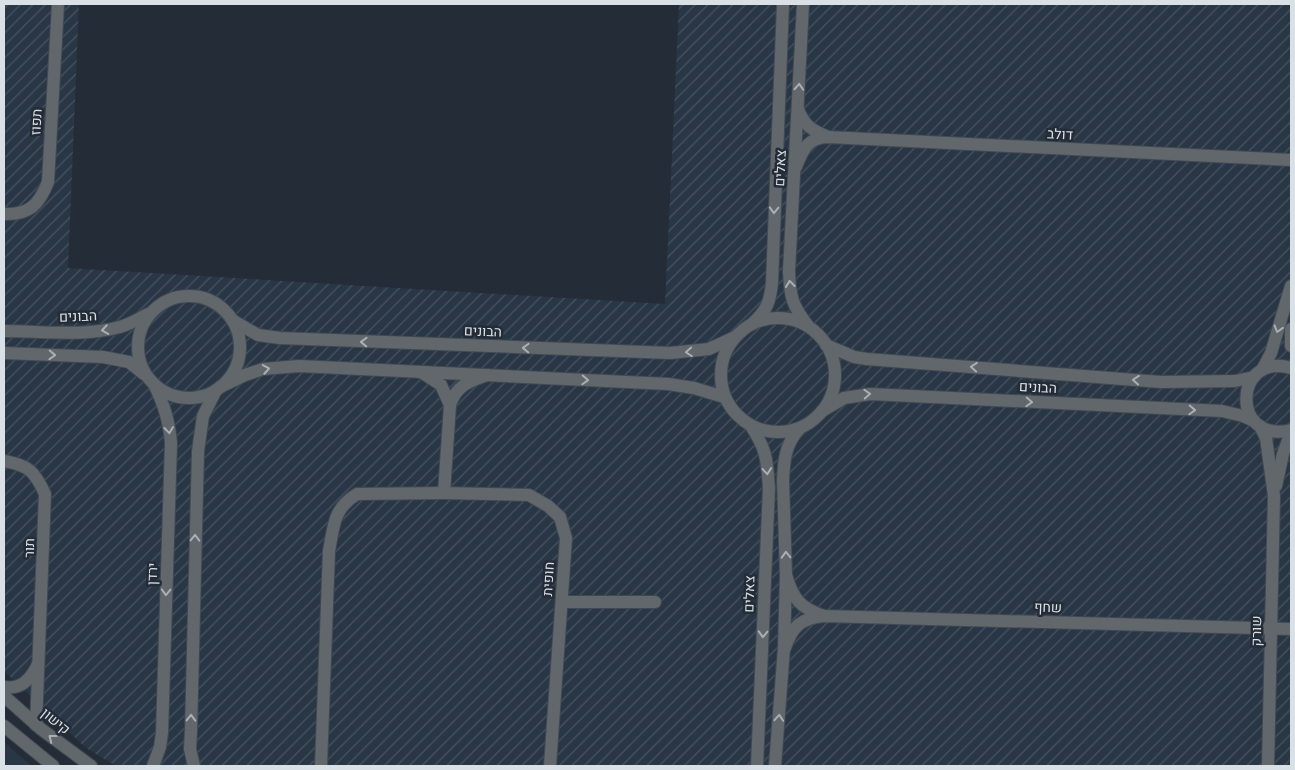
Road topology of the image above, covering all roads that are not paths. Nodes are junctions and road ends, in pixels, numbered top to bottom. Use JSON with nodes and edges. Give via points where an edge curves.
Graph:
{"nodes":[{"id":1,"x":58,"y":4,"type":"edge"},
{"id":2,"x":783,"y":4,"type":"edge"},
{"id":3,"x":803,"y":4,"type":"edge"},
{"id":4,"x":798,"y":109,"type":"junction"},
{"id":5,"x":828,"y":137,"type":"junction"},
{"id":6,"x":1291,"y":160,"type":"edge"},
{"id":7,"x":795,"y":170,"type":"junction"},
{"id":8,"x":4,"y":214,"type":"edge"},
{"id":9,"x":1291,"y":286,"type":"edge"},
{"id":10,"x":150,"y":312,"type":"junction"},
{"id":11,"x":232,"y":320,"type":"junction"},
{"id":12,"x":752,"y":324,"type":"junction"},
{"id":13,"x":809,"y":328,"type":"junction"},
{"id":14,"x":1291,"y":329,"type":"edge"},
{"id":15,"x":4,"y":330,"type":"edge"},
{"id":16,"x":734,"y":337,"type":"junction"},
{"id":17,"x":826,"y":345,"type":"junction"},
{"id":18,"x":1291,"y":346,"type":"edge"},
{"id":19,"x":4,"y":353,"type":"edge"},
{"id":20,"x":1291,"y":368,"type":"edge"},
{"id":21,"x":422,"y":372,"type":"junction"},
{"id":22,"x":1258,"y":373,"type":"junction"},
{"id":23,"x":488,"y":374,"type":"junction"},
{"id":24,"x":150,"y":380,"type":"junction"},
{"id":25,"x":218,"y":388,"type":"junction"},
{"id":26,"x":724,"y":397,"type":"junction"},
{"id":27,"x":450,"y":404,"type":"junction"},
{"id":28,"x":822,"y":411,"type":"junction"},
{"id":29,"x":1257,"y":424,"type":"junction"},
{"id":30,"x":751,"y":426,"type":"junction"},
{"id":31,"x":799,"y":429,"type":"junction"},
{"id":32,"x":1291,"y":431,"type":"edge"},
{"id":33,"x":4,"y":461,"type":"edge"},
{"id":34,"x":444,"y":493,"type":"junction"},
{"id":35,"x":1274,"y":496,"type":"junction"},
{"id":36,"x":786,"y":574,"type":"junction"},
{"id":37,"x":562,"y":602,"type":"junction"},
{"id":38,"x":655,"y":602,"type":"dead end"},
{"id":39,"x":824,"y":616,"type":"junction"},
{"id":40,"x":1272,"y":628,"type":"junction"},
{"id":41,"x":1291,"y":628,"type":"edge"},
{"id":42,"x":784,"y":648,"type":"junction"},
{"id":43,"x":40,"y":660,"type":"junction"},
{"id":44,"x":4,"y":687,"type":"edge"},
{"id":45,"x":4,"y":696,"type":"edge"},
{"id":46,"x":36,"y":725,"type":"junction"},
{"id":47,"x":4,"y":726,"type":"edge"},
{"id":48,"x":53,"y":766,"type":"edge"},
{"id":49,"x":91,"y":766,"type":"edge"},
{"id":50,"x":153,"y":766,"type":"edge"},
{"id":51,"x":194,"y":766,"type":"edge"},
{"id":52,"x":321,"y":766,"type":"edge"},
{"id":53,"x":550,"y":766,"type":"edge"},
{"id":54,"x":757,"y":766,"type":"edge"},
{"id":55,"x":775,"y":766,"type":"edge"},
{"id":56,"x":1268,"y":766,"type":"edge"}],
"edges":[{"from":1,"to":8,"type":"street","name":"תפוז","via":[[48,182],[34,207],[17,214]]},
{"from":2,"to":12,"type":"street","name":"צאלים","one_way":true,"via":[[772,283],[768,306]]},
{"from":4,"to":3,"type":"street","name":"צאלים","one_way":true},
{"from":4,"to":5,"type":"street","name":"דולב","via":[[808,126]]},
{"from":4,"to":7,"type":"street","name":"צאלים"},
{"from":5,"to":6,"type":"street","name":"דולב"},
{"from":5,"to":7,"type":"street","name":"דולב","via":[[811,141],[803,148]]},
{"from":13,"to":7,"type":"street","name":"צאלים","one_way":true,"via":[[796,310],[790,287]]},
{"from":9,"to":22,"type":"street","one_way":true,"via":[[1271,352]]},
{"from":10,"to":11,"type":"street","via":[[177,296],[193,296],[215,302]]},
{"from":10,"to":15,"type":"street","name":"הבונים","one_way":true,"via":[[131,323],[107,330]]},
{"from":10,"to":24,"type":"street","via":[[137,341],[137,353]]},
{"from":16,"to":11,"type":"street","name":"הבונים","one_way":true,"via":[[709,349],[670,353],[280,338],[258,335]]},
{"from":11,"to":25,"type":"street","via":[[238,333],[240,352],[233,373]]},
{"from":12,"to":13,"type":"street","via":[[781,318]]},
{"from":12,"to":16,"type":"street"},
{"from":13,"to":17,"type":"street"},
{"from":14,"to":18,"type":"street"},
{"from":16,"to":26,"type":"street","via":[[721,366],[720,382]]},
{"from":22,"to":17,"type":"street","name":"הבונים","one_way":true,"via":[[1235,381],[1161,382],[854,357]]},
{"from":17,"to":28,"type":"street","via":[[835,372],[830,399]]},
{"from":19,"to":24,"type":"street","one_way":true,"via":[[116,359],[128,362]]},
{"from":20,"to":22,"type":"street","name":"הבונים","via":[[1273,366]]},
{"from":21,"to":23,"type":"street"},
{"from":25,"to":21,"type":"street","one_way":true,"via":[[263,369],[299,366]]},
{"from":21,"to":27,"type":"street","via":[[441,385]]},
{"from":22,"to":29,"type":"street","name":"שורק","via":[[1246,393],[1248,412]]},
{"from":23,"to":26,"type":"street","one_way":true,"via":[[668,384]]},
{"from":23,"to":27,"type":"street","via":[[461,386]]},
{"from":24,"to":25,"type":"street","via":[[164,391],[185,398],[197,397]]},
{"from":24,"to":50,"type":"street","name":"ירדן","one_way":true,"via":[[165,407],[171,443],[162,733]]},
{"from":51,"to":25,"type":"street","one_way":true,"via":[[190,740],[198,451],[203,416]]},
{"from":26,"to":30,"type":"street","via":[[740,419]]},
{"from":27,"to":34,"type":"street"},
{"from":28,"to":29,"type":"street","name":"הבונים","one_way":true,"via":[[844,398],[870,394],[1222,411],[1243,416]]},
{"from":28,"to":31,"type":"street"},
{"from":29,"to":32,"type":"street","name":"הבונים","via":[[1273,432]]},
{"from":29,"to":35,"type":"street","name":"שורק","via":[[1266,438]]},
{"from":30,"to":31,"type":"street","via":[[767,432]]},
{"from":30,"to":54,"type":"street","name":"צאלים","one_way":true,"via":[[766,454],[769,488]]},
{"from":36,"to":31,"type":"street","one_way":true,"via":[[782,480],[787,446]]},
{"from":32,"to":35,"type":"street","name":"שורק"},
{"from":33,"to":43,"type":"street","name":"תור","via":[[24,466],[38,478],[46,494]]},
{"from":34,"to":37,"type":"street","name":"חופית","via":[[530,496],[560,517],[566,538]]},
{"from":34,"to":52,"type":"street","name":"חופית","via":[[357,494],[345,502],[334,520],[329,551]]},
{"from":35,"to":40,"type":"street","name":"שורק"},
{"from":36,"to":39,"type":"street","name":"שחף","via":[[797,601],[811,612]]},
{"from":36,"to":42,"type":"street"},
{"from":37,"to":38,"type":"street"},
{"from":37,"to":53,"type":"street","name":"חופית"},
{"from":39,"to":40,"type":"street","name":"שחף"},
{"from":39,"to":42,"type":"street","name":"שחף","via":[[807,619],[798,625],[790,633]]},
{"from":40,"to":41,"type":"street","name":"שחף"},
{"from":40,"to":56,"type":"street","name":"שורק"},
{"from":55,"to":42,"type":"street","one_way":true},
{"from":43,"to":44,"type":"street","via":[[32,677],[16,687]]},
{"from":43,"to":46,"type":"street","name":"תור"},
{"from":45,"to":46,"type":"street","name":"קישון"},
{"from":49,"to":46,"type":"street","name":"קישון","one_way":true},
{"from":47,"to":48,"type":"street"}]}
